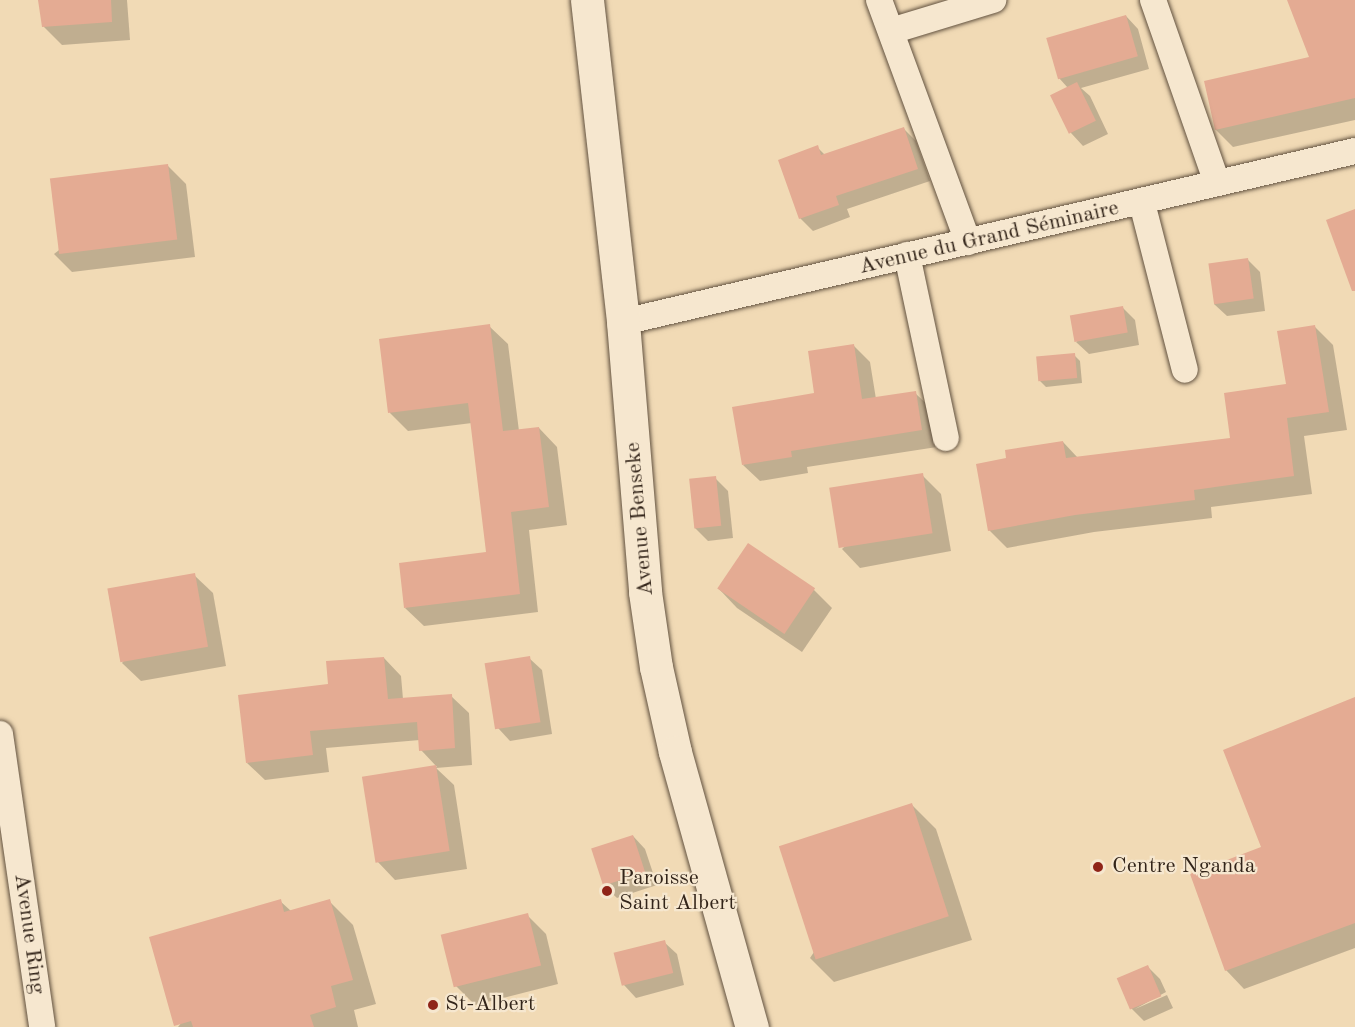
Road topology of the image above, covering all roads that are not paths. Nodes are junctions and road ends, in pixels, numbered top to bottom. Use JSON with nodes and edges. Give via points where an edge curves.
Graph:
{"nodes":[{"id":1,"x":588,"y":0,"type":"edge"},
{"id":2,"x":879,"y":0,"type":"edge"},
{"id":3,"x":993,"y":0,"type":"edge"},
{"id":4,"x":1153,"y":0,"type":"edge"},
{"id":5,"x":891,"y":31,"type":"junction"},
{"id":6,"x":1355,"y":151,"type":"edge"},
{"id":7,"x":1217,"y":183,"type":"junction"},
{"id":8,"x":1142,"y":203,"type":"junction"},
{"id":9,"x":968,"y":242,"type":"junction"},
{"id":10,"x":907,"y":255,"type":"junction"},
{"id":11,"x":623,"y":322,"type":"junction"},
{"id":12,"x":1185,"y":370,"type":"dead end"},
{"id":13,"x":946,"y":438,"type":"dead end"},
{"id":14,"x":0,"y":734,"type":"edge"},
{"id":15,"x":42,"y":1027,"type":"edge"},
{"id":16,"x":752,"y":1027,"type":"edge"}],
"edges":[{"from":1,"to":11,"type":"street","name":"Avenue Benseke"},
{"from":2,"to":5,"type":"street"},
{"from":3,"to":5,"type":"street"},
{"from":4,"to":7,"type":"street"},
{"from":5,"to":9,"type":"street"},
{"from":6,"to":7,"type":"street","name":"Avenue du Grand Séminaire"},
{"from":7,"to":8,"type":"street","name":"Avenue du Grand Séminaire"},
{"from":8,"to":9,"type":"street","name":"Avenue du Grand Séminaire"},
{"from":8,"to":12,"type":"street"},
{"from":9,"to":10,"type":"street","name":"Avenue du Grand Séminaire"},
{"from":10,"to":11,"type":"street","name":"Avenue du Grand Séminaire"},
{"from":10,"to":13,"type":"street"},
{"from":11,"to":16,"type":"street","name":"Avenue Benseke","via":[[645,592],[656,667],[675,752]]},
{"from":14,"to":15,"type":"street","name":"Avenue Ring"}]}
